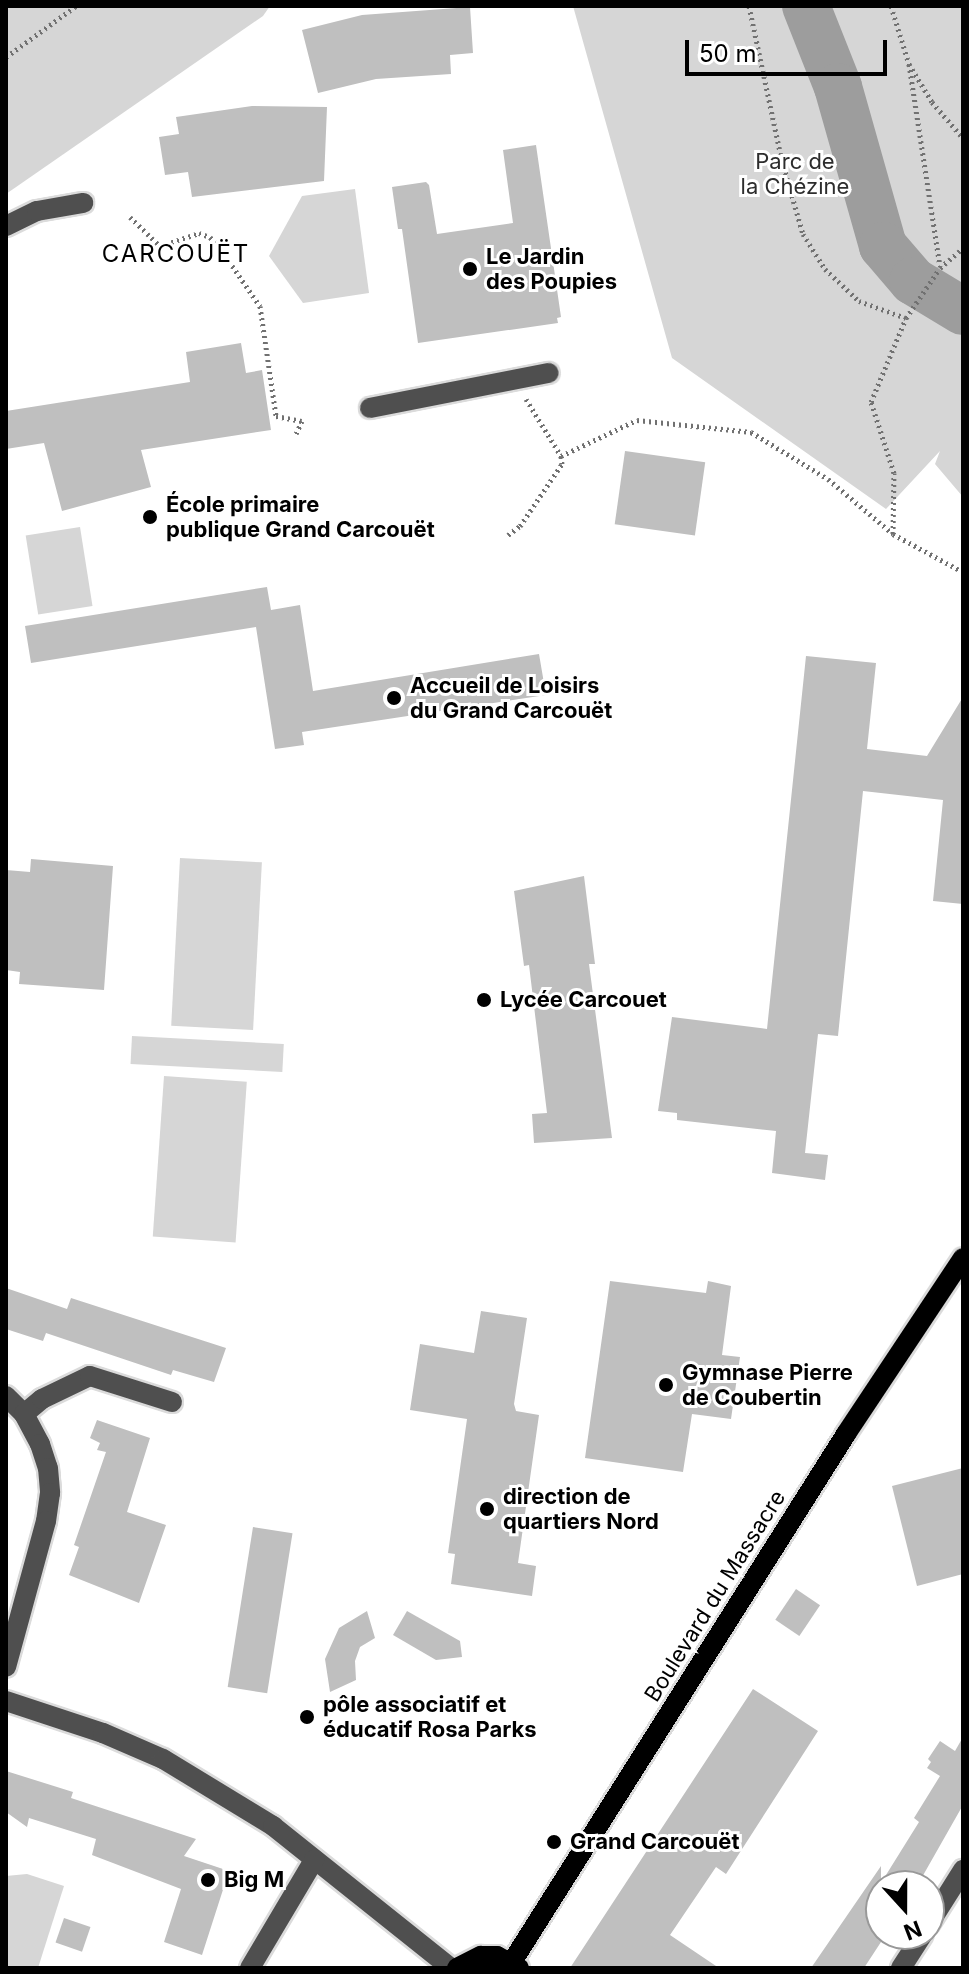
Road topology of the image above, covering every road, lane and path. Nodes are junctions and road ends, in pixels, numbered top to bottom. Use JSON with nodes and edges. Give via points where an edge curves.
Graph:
{"nodes":[{"id":1,"x":76,"y":6,"type":"edge"},
{"id":2,"x":749,"y":6,"type":"edge"},
{"id":3,"x":891,"y":6,"type":"edge"},
{"id":4,"x":6,"y":57,"type":"edge"},
{"id":5,"x":909,"y":64,"type":"junction"},
{"id":6,"x":963,"y":138,"type":"edge"},
{"id":7,"x":83,"y":203,"type":"dead end"},
{"id":8,"x":130,"y":217,"type":"dead end"},
{"id":9,"x":6,"y":226,"type":"edge"},
{"id":10,"x":963,"y":248,"type":"edge"},
{"id":11,"x":940,"y":268,"type":"junction"},
{"id":12,"x":906,"y":318,"type":"junction"},
{"id":13,"x":549,"y":373,"type":"dead end"},
{"id":14,"x":518,"y":379,"type":"junction"},
{"id":15,"x":370,"y":408,"type":"dead end"},
{"id":16,"x":296,"y":434,"type":"dead end"},
{"id":17,"x":561,"y":456,"type":"junction"},
{"id":18,"x":893,"y":534,"type":"junction"},
{"id":19,"x":508,"y":535,"type":"dead end"},
{"id":20,"x":963,"y":572,"type":"edge"},
{"id":21,"x":963,"y":1258,"type":"edge"},
{"id":22,"x":6,"y":1396,"type":"edge"},
{"id":23,"x":172,"y":1402,"type":"dead end"},
{"id":24,"x":24,"y":1414,"type":"junction"},
{"id":25,"x":6,"y":1667,"type":"edge"},
{"id":26,"x":6,"y":1701,"type":"edge"},
{"id":27,"x":314,"y":1860,"type":"junction"},
{"id":28,"x":963,"y":1870,"type":"edge"},
{"id":29,"x":945,"y":1899,"type":"edge"},
{"id":30,"x":913,"y":1950,"type":"edge"},
{"id":31,"x":516,"y":1965,"type":"edge"},
{"id":32,"x":250,"y":1968,"type":"edge"},
{"id":33,"x":451,"y":1968,"type":"edge"},
{"id":34,"x":457,"y":1968,"type":"edge"},
{"id":35,"x":901,"y":1968,"type":"edge"}],
"edges":[{"from":1,"to":4,"type":"path"},
{"from":2,"to":12,"type":"path","via":[[803,234],[844,290]]},
{"from":3,"to":5,"type":"path"},
{"from":5,"to":6,"type":"path"},
{"from":5,"to":11,"type":"path"},
{"from":7,"to":9,"type":"street","via":[[37,211]]},
{"from":8,"to":16,"type":"path","via":[[160,246],[199,233],[222,251],[260,306],[276,416],[302,421]]},
{"from":10,"to":11,"type":"path"},
{"from":11,"to":12,"type":"path"},
{"from":12,"to":18,"type":"path","via":[[871,402],[894,473]]},
{"from":13,"to":14,"type":"street"},
{"from":14,"to":15,"type":"street"},
{"from":14,"to":17,"type":"path"},
{"from":17,"to":18,"type":"path","via":[[637,420],[751,432],[828,479]]},
{"from":17,"to":19,"type":"path","via":[[562,464],[520,526]]},
{"from":18,"to":20,"type":"path"},
{"from":21,"to":31,"type":"main road","name":"Boulevard du Massacre","via":[[837,1447]]},
{"from":22,"to":24,"type":"street"},
{"from":23,"to":24,"type":"street","via":[[90,1376],[42,1399]]},
{"from":24,"to":25,"type":"street","via":[[45,1456],[50,1493]]},
{"from":26,"to":27,"type":"street","via":[[163,1759],[273,1826]]},
{"from":27,"to":32,"type":"street"},
{"from":27,"to":33,"type":"street"},
{"from":28,"to":29,"type":"street"},
{"from":30,"to":35,"type":"street"},
{"from":31,"to":34,"type":"main road","via":[[481,1956]]}]}
